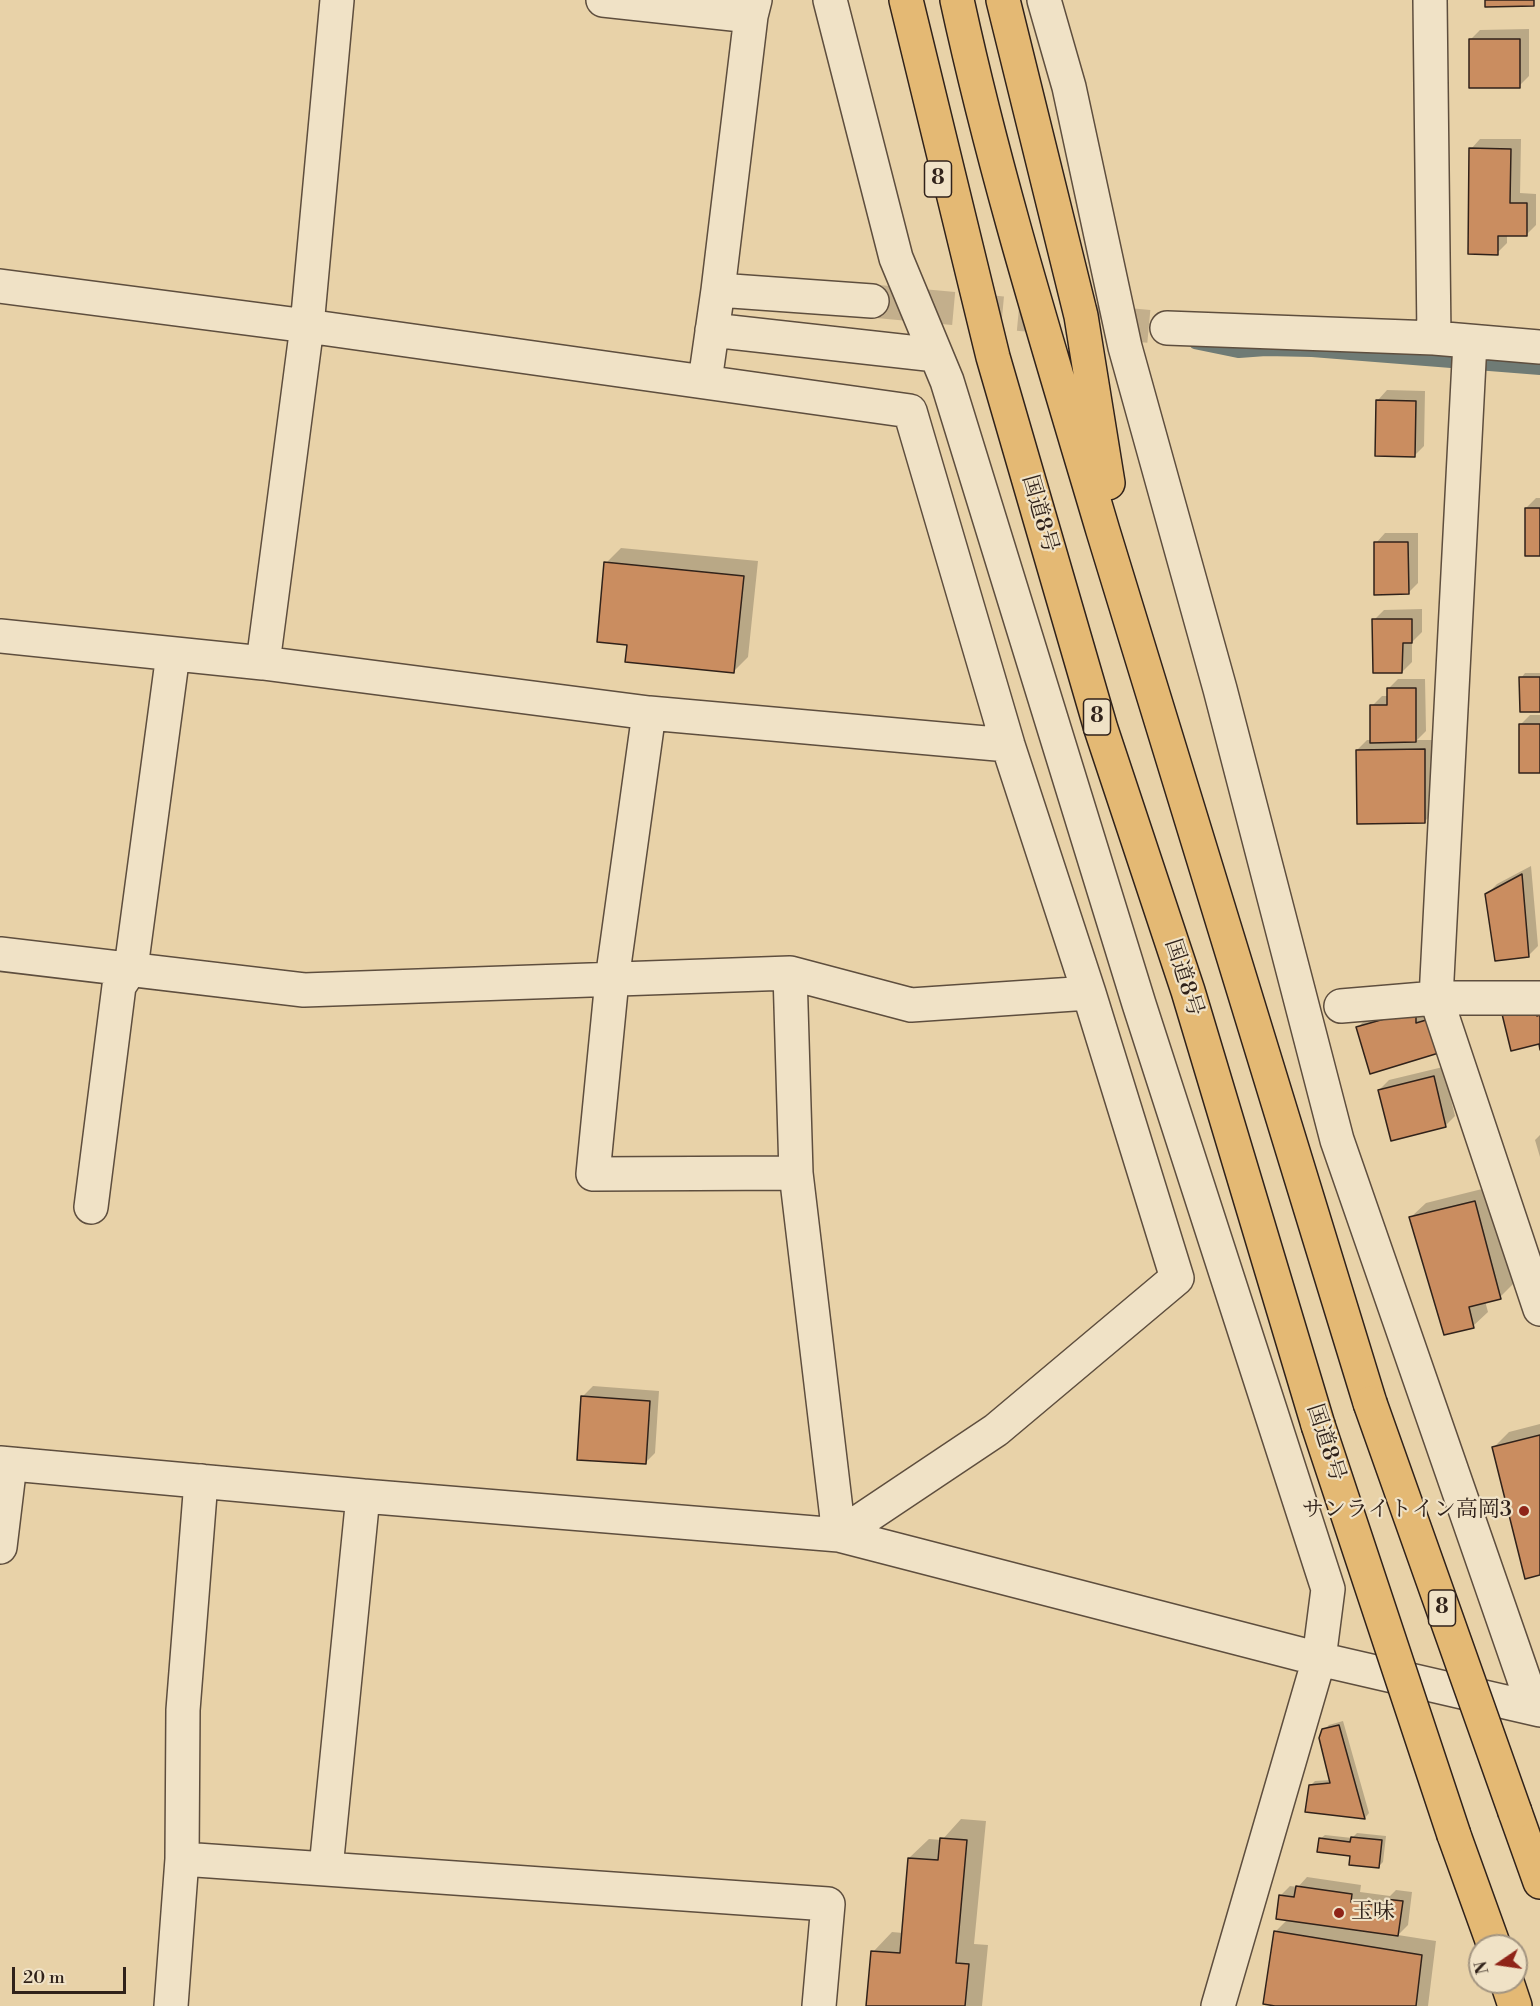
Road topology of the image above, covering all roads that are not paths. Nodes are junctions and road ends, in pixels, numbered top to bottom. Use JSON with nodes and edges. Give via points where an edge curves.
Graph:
{"nodes":[{"id":1,"x":337,"y":0,"type":"edge"},
{"id":2,"x":603,"y":0,"type":"edge"},
{"id":3,"x":830,"y":0,"type":"edge"},
{"id":4,"x":882,"y":0,"type":"edge"},
{"id":5,"x":906,"y":0,"type":"edge"},
{"id":6,"x":957,"y":0,"type":"edge"},
{"id":7,"x":1003,"y":0,"type":"edge"},
{"id":8,"x":1044,"y":0,"type":"edge"},
{"id":9,"x":1430,"y":0,"type":"edge"},
{"id":10,"x":753,"y":8,"type":"edge"},
{"id":11,"x":0,"y":285,"type":"edge"},
{"id":12,"x":718,"y":290,"type":"junction"},
{"id":13,"x":872,"y":301,"type":"tunnel mouth"},
{"id":14,"x":306,"y":326,"type":"junction"},
{"id":15,"x":1167,"y":328,"type":"tunnel mouth"},
{"id":16,"x":711,"y":330,"type":"junction"},
{"id":17,"x":1434,"y":338,"type":"junction"},
{"id":18,"x":1540,"y":347,"type":"edge"},
{"id":19,"x":936,"y":355,"type":"junction"},
{"id":20,"x":993,"y":357,"type":"junction"},
{"id":21,"x":1468,"y":360,"type":"junction"},
{"id":22,"x":705,"y":381,"type":"junction"},
{"id":23,"x":0,"y":636,"type":"edge"},
{"id":24,"x":173,"y":654,"type":"junction"},
{"id":25,"x":263,"y":663,"type":"junction"},
{"id":26,"x":1151,"y":693,"type":"junction"},
{"id":27,"x":649,"y":713,"type":"junction"},
{"id":28,"x":1008,"y":745,"type":"junction"},
{"id":29,"x":0,"y":954,"type":"edge"},
{"id":30,"x":131,"y":968,"type":"junction"},
{"id":31,"x":790,"y":973,"type":"junction"},
{"id":32,"x":612,"y":980,"type":"junction"},
{"id":33,"x":1089,"y":993,"type":"junction"},
{"id":34,"x":1436,"y":998,"type":"junction"},
{"id":35,"x":1540,"y":998,"type":"edge"},
{"id":36,"x":1341,"y":1006,"type":"dead end"},
{"id":37,"x":796,"y":1173,"type":"junction"},
{"id":38,"x":91,"y":1207,"type":"dead end"},
{"id":39,"x":1540,"y":1309,"type":"edge"},
{"id":40,"x":5,"y":1463,"type":"edge"},
{"id":41,"x":201,"y":1481,"type":"junction"},
{"id":42,"x":363,"y":1496,"type":"junction"},
{"id":43,"x":838,"y":1535,"type":"junction"},
{"id":44,"x":0,"y":1547,"type":"edge"},
{"id":45,"x":1319,"y":1659,"type":"junction"},
{"id":46,"x":1537,"y":1709,"type":"edge"},
{"id":47,"x":182,"y":1859,"type":"junction"},
{"id":48,"x":326,"y":1868,"type":"junction"},
{"id":49,"x":1540,"y":1882,"type":"edge"},
{"id":50,"x":1490,"y":1934,"type":"edge"},
{"id":51,"x":171,"y":2006,"type":"edge"},
{"id":52,"x":819,"y":2006,"type":"edge"},
{"id":53,"x":1218,"y":2006,"type":"edge"}],
"edges":[{"from":1,"to":14,"type":"street"},
{"from":2,"to":10,"type":"street"},
{"from":3,"to":19,"type":"street","via":[[896,258]]},
{"from":4,"to":20,"type":"highway","number":"8"},
{"from":5,"to":20,"type":"highway","name":"国道8号","number":"8"},
{"from":6,"to":26,"type":"highway","number":"8","via":[[978,97]]},
{"from":7,"to":26,"type":"highway","number":"8","via":[[1081,316],[1104,467]]},
{"from":8,"to":46,"type":"street","via":[[1069,87],[1125,347],[1220,689],[1337,1140]]},
{"from":9,"to":17,"type":"street"},
{"from":10,"to":12,"type":"street"},
{"from":11,"to":14,"type":"street"},
{"from":12,"to":13,"type":"street"},
{"from":12,"to":16,"type":"street"},
{"from":14,"to":22,"type":"street"},
{"from":14,"to":25,"type":"street"},
{"from":15,"to":17,"type":"street"},
{"from":16,"to":19,"type":"street"},
{"from":16,"to":22,"type":"street"},
{"from":17,"to":21,"type":"street"},
{"from":18,"to":21,"type":"street"},
{"from":19,"to":45,"type":"street","via":[[1139,1004],[1328,1588]]},
{"from":20,"to":50,"type":"highway","name":"国道8号","number":"8","bridge":true,"via":[[1101,729],[1188,991],[1318,1425]]},
{"from":21,"to":34,"type":"street"},
{"from":22,"to":28,"type":"street","via":[[910,411]]},
{"from":23,"to":24,"type":"street"},
{"from":24,"to":25,"type":"street"},
{"from":24,"to":30,"type":"street"},
{"from":25,"to":27,"type":"street"},
{"from":26,"to":49,"type":"highway","number":"8","bridge":true,"via":[[1370,1403]]},
{"from":27,"to":28,"type":"street"},
{"from":27,"to":32,"type":"street"},
{"from":28,"to":33,"type":"street"},
{"from":29,"to":30,"type":"street"},
{"from":30,"to":32,"type":"street","via":[[304,990]]},
{"from":30,"to":38,"type":"street","via":[[119,986]]},
{"from":31,"to":32,"type":"street"},
{"from":31,"to":33,"type":"street","via":[[911,1005]]},
{"from":31,"to":37,"type":"street"},
{"from":32,"to":37,"type":"street","via":[[592,1174]]},
{"from":33,"to":43,"type":"street","via":[[1177,1278],[996,1430]]},
{"from":34,"to":35,"type":"street"},
{"from":34,"to":36,"type":"street"},
{"from":34,"to":39,"type":"street"},
{"from":37,"to":43,"type":"street"},
{"from":40,"to":41,"type":"street"},
{"from":40,"to":44,"type":"street"},
{"from":41,"to":42,"type":"street"},
{"from":41,"to":47,"type":"street","via":[[183,1710]]},
{"from":42,"to":43,"type":"street"},
{"from":42,"to":48,"type":"street"},
{"from":43,"to":45,"type":"street"},
{"from":45,"to":46,"type":"street"},
{"from":45,"to":53,"type":"street"},
{"from":47,"to":48,"type":"street"},
{"from":47,"to":51,"type":"street"},
{"from":48,"to":52,"type":"street","via":[[828,1904]]}]}
